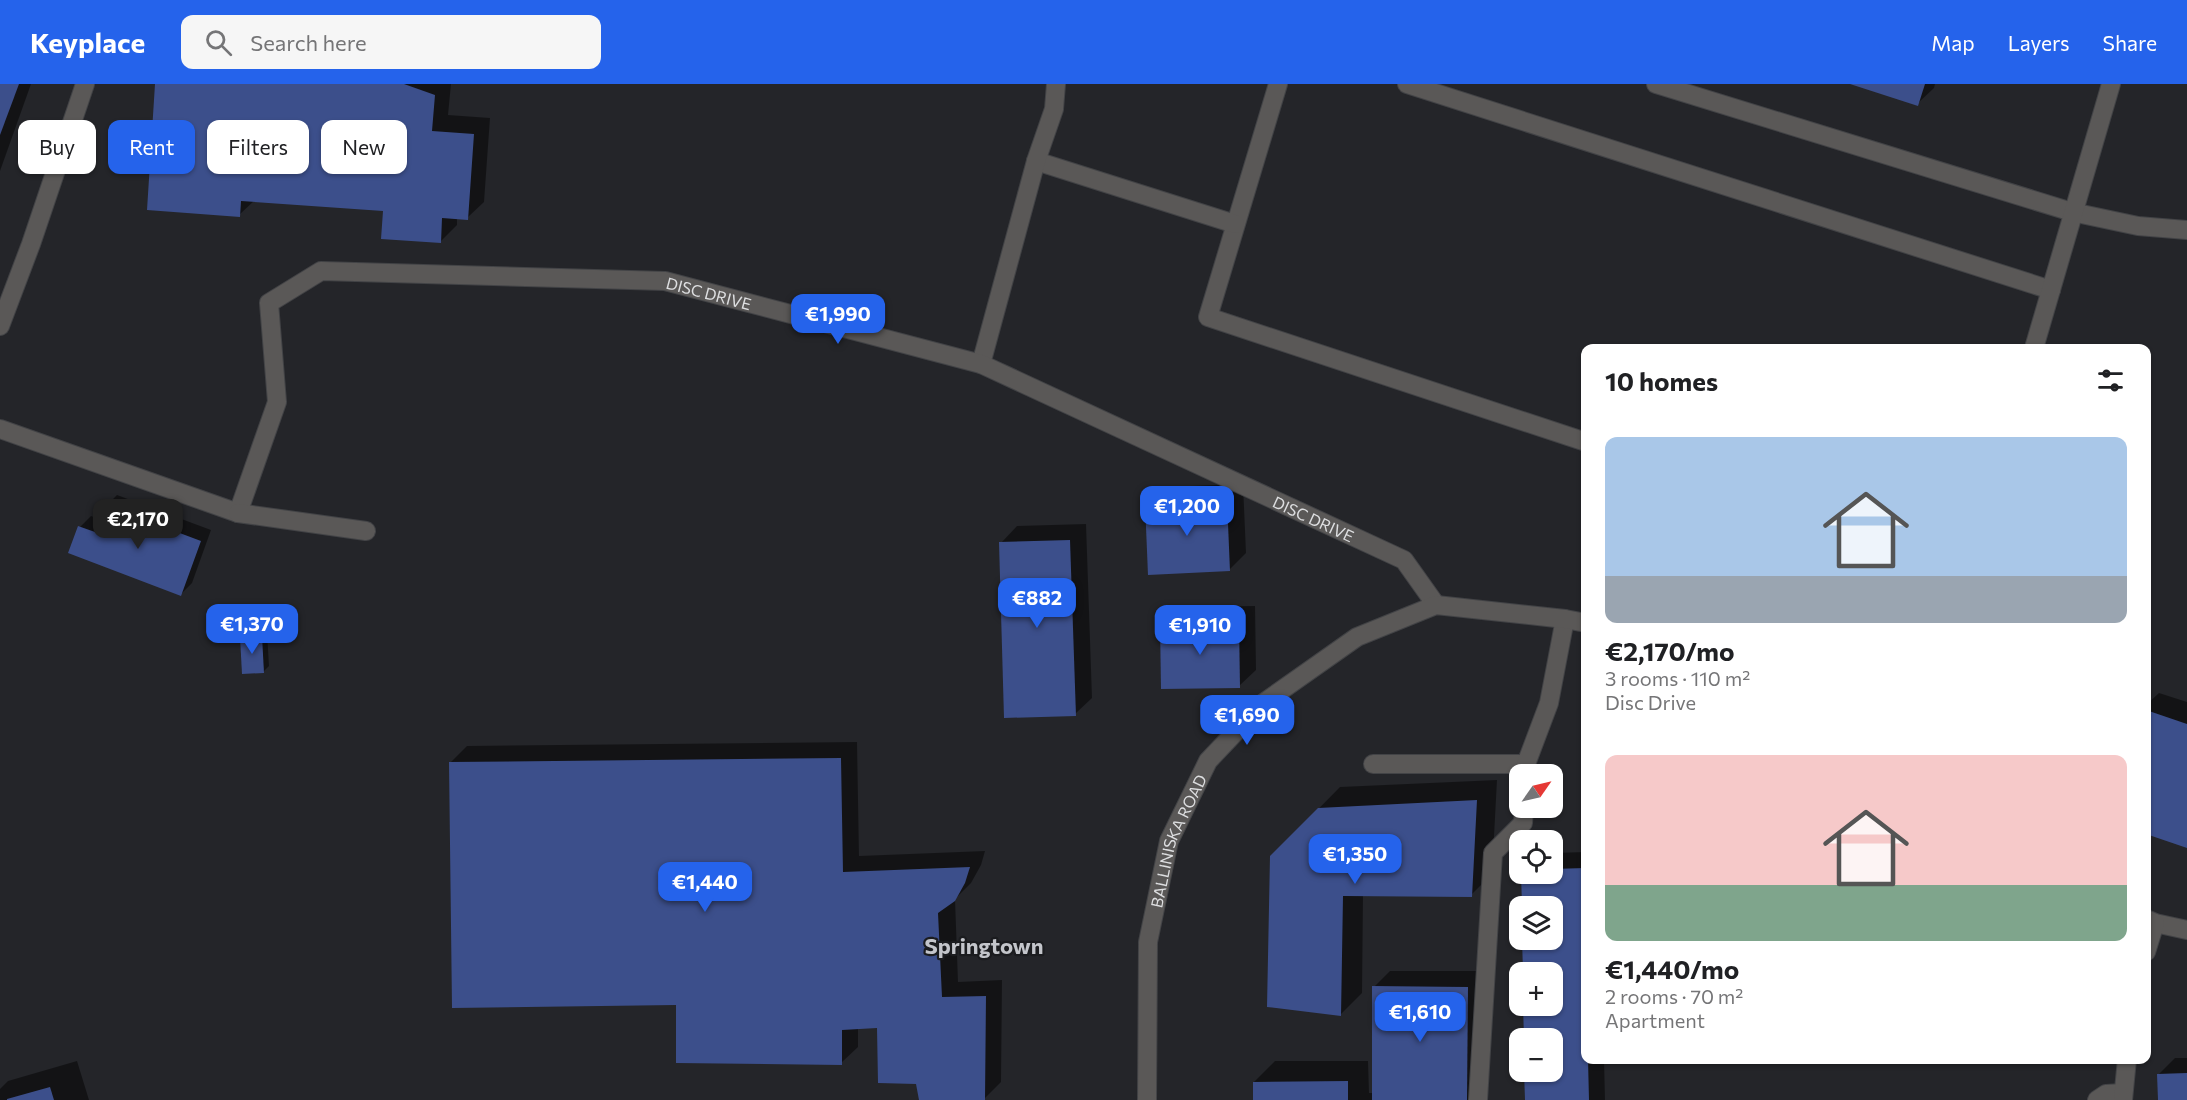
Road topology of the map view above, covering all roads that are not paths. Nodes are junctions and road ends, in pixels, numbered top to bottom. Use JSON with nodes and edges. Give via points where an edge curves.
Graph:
{"nodes":[{"id":1,"x":85,"y":84,"type":"edge"},
{"id":2,"x":1056,"y":84,"type":"edge"},
{"id":3,"x":1278,"y":84,"type":"edge"},
{"id":4,"x":1407,"y":84,"type":"edge"},
{"id":5,"x":1656,"y":84,"type":"edge"},
{"id":6,"x":2111,"y":84,"type":"edge"},
{"id":7,"x":1036,"y":161,"type":"junction"},
{"id":8,"x":2072,"y":212,"type":"junction"},
{"id":9,"x":1235,"y":224,"type":"junction"},
{"id":10,"x":2187,"y":230,"type":"edge"},
{"id":11,"x":2051,"y":290,"type":"junction"},
{"id":12,"x":4,"y":301,"type":"edge"},
{"id":13,"x":0,"y":326,"type":"edge"},
{"id":14,"x":2035,"y":344,"type":"edge"},
{"id":15,"x":981,"y":364,"type":"junction"},
{"id":16,"x":0,"y":429,"type":"edge"},
{"id":17,"x":1581,"y":440,"type":"edge"},
{"id":18,"x":238,"y":513,"type":"junction"},
{"id":19,"x":366,"y":531,"type":"dead end"},
{"id":20,"x":1437,"y":605,"type":"junction"},
{"id":21,"x":1565,"y":619,"type":"junction"},
{"id":22,"x":1581,"y":622,"type":"edge"},
{"id":23,"x":1373,"y":764,"type":"dead end"},
{"id":24,"x":1527,"y":764,"type":"edge"},
{"id":25,"x":1509,"y":768,"type":"edge"},
{"id":26,"x":1523,"y":818,"type":"edge"},
{"id":27,"x":2151,"y":921,"type":"edge"},
{"id":28,"x":2187,"y":930,"type":"edge"},
{"id":29,"x":2126,"y":1064,"type":"edge"},
{"id":30,"x":2123,"y":1096,"type":"edge"},
{"id":31,"x":1147,"y":1100,"type":"edge"},
{"id":32,"x":1478,"y":1100,"type":"edge"},
{"id":33,"x":2097,"y":1100,"type":"edge"}],
"edges":[{"from":1,"to":12,"type":"street"},
{"from":2,"to":7,"type":"street","via":[[1054,109]]},
{"from":3,"to":9,"type":"street"},
{"from":4,"to":11,"type":"street"},
{"from":5,"to":8,"type":"street"},
{"from":6,"to":8,"type":"street"},
{"from":7,"to":9,"type":"street"},
{"from":7,"to":15,"type":"street"},
{"from":8,"to":10,"type":"street","via":[[2138,226]]},
{"from":8,"to":11,"type":"street"},
{"from":9,"to":17,"type":"street","via":[[1208,317]]},
{"from":11,"to":14,"type":"street"},
{"from":12,"to":13,"type":"street"},
{"from":15,"to":18,"type":"street","name":"DISC DRIVE","via":[[665,281],[321,271],[269,303],[277,402]]},
{"from":15,"to":20,"type":"street","name":"DISC DRIVE","via":[[1404,560]]},
{"from":16,"to":18,"type":"street"},
{"from":18,"to":19,"type":"street"},
{"from":20,"to":21,"type":"street","name":"BALLINISKA ROAD"},
{"from":20,"to":31,"type":"street","name":"BALLINISKA ROAD","via":[[1357,637],[1262,704],[1209,761],[1169,841],[1148,942]]},
{"from":21,"to":22,"type":"street","name":"BALLINISKA ROAD"},
{"from":21,"to":24,"type":"street","via":[[1549,703]]},
{"from":23,"to":25,"type":"street"},
{"from":26,"to":32,"type":"street","via":[[1523,823],[1493,853]]},
{"from":27,"to":28,"type":"street"},
{"from":29,"to":30,"type":"street"},
{"from":30,"to":33,"type":"street","via":[[2106,1094]]}]}
